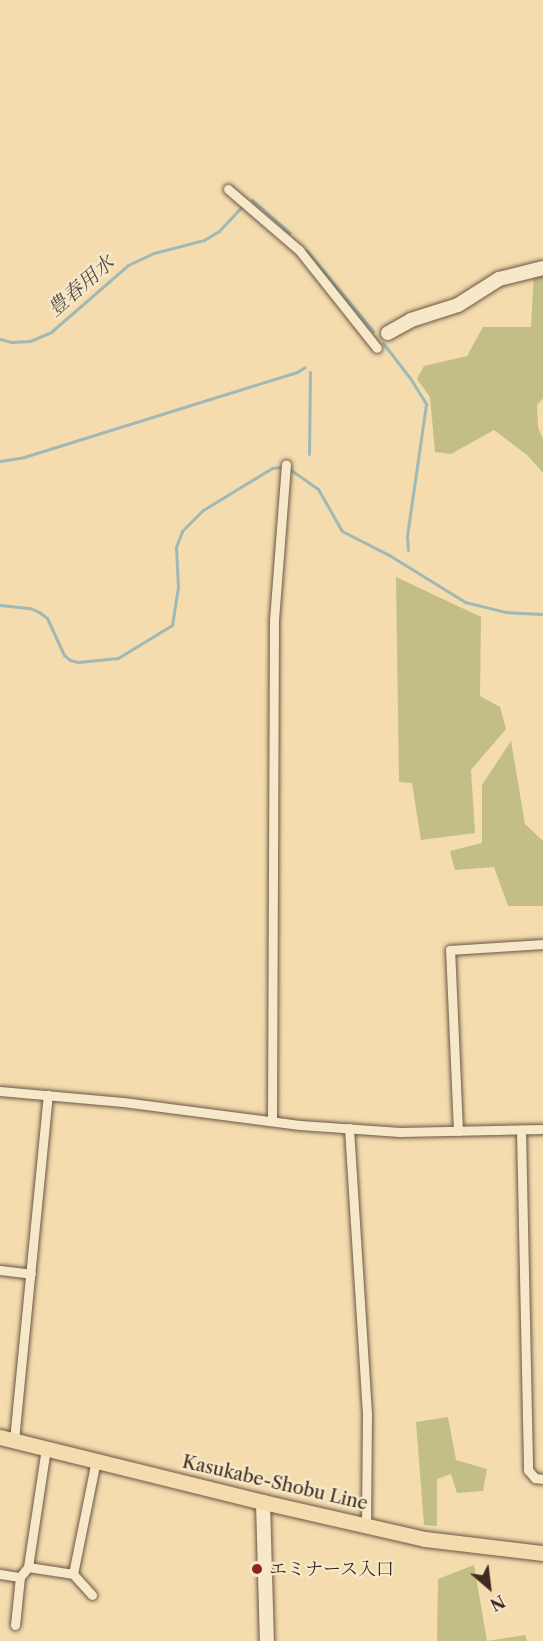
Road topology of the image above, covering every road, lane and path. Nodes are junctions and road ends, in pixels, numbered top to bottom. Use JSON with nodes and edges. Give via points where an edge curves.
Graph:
{"nodes":[{"id":1,"x":228,"y":189,"type":"dead end"},
{"id":2,"x":543,"y":268,"type":"edge"},
{"id":3,"x":388,"y":333,"type":"joint"},
{"id":4,"x":286,"y":464,"type":"dead end"},
{"id":5,"x":543,"y":944,"type":"edge"},
{"id":6,"x":0,"y":1091,"type":"edge"},
{"id":7,"x":48,"y":1095,"type":"junction"},
{"id":8,"x":272,"y":1121,"type":"junction"},
{"id":9,"x":350,"y":1128,"type":"junction"},
{"id":10,"x":543,"y":1129,"type":"edge"},
{"id":11,"x":521,"y":1130,"type":"junction"},
{"id":12,"x":458,"y":1131,"type":"junction"},
{"id":13,"x":0,"y":1270,"type":"edge"},
{"id":14,"x":31,"y":1274,"type":"junction"},
{"id":15,"x":7,"y":1439,"type":"edge"},
{"id":16,"x":46,"y":1448,"type":"junction"},
{"id":17,"x":96,"y":1460,"type":"junction"},
{"id":18,"x":543,"y":1479,"type":"edge"},
{"id":19,"x":263,"y":1502,"type":"junction"},
{"id":20,"x":366,"y":1525,"type":"junction"},
{"id":21,"x":543,"y":1553,"type":"edge"},
{"id":22,"x":28,"y":1567,"type":"junction"},
{"id":23,"x":0,"y":1574,"type":"edge"},
{"id":24,"x":73,"y":1574,"type":"junction"},
{"id":25,"x":20,"y":1577,"type":"junction"},
{"id":26,"x":93,"y":1595,"type":"dead end"},
{"id":27,"x":15,"y":1625,"type":"dead end"},
{"id":28,"x":267,"y":1641,"type":"edge"}],
"edges":[{"from":1,"to":3,"type":"street","via":[[299,250],[375,344]]},
{"from":2,"to":3,"type":"street","via":[[499,279],[458,305],[411,320]]},
{"from":4,"to":8,"type":"street","via":[[274,620]]},
{"from":5,"to":12,"type":"street","via":[[450,950]]},
{"from":6,"to":7,"type":"street"},
{"from":7,"to":8,"type":"street"},
{"from":7,"to":14,"type":"street"},
{"from":8,"to":9,"type":"street"},
{"from":9,"to":12,"type":"street"},
{"from":9,"to":20,"type":"street","via":[[367,1413]]},
{"from":10,"to":11,"type":"street"},
{"from":11,"to":12,"type":"street"},
{"from":11,"to":18,"type":"street","via":[[528,1470],[535,1478]]},
{"from":13,"to":14,"type":"street"},
{"from":14,"to":15,"type":"street"},
{"from":15,"to":16,"type":"main road","name":"Kasukabe-Shobu Line"},
{"from":16,"to":17,"type":"main road","name":"Kasukabe-Shobu Line"},
{"from":16,"to":22,"type":"street"},
{"from":17,"to":19,"type":"main road","name":"Kasukabe-Shobu Line"},
{"from":17,"to":24,"type":"street"},
{"from":19,"to":20,"type":"main road","name":"Kasukabe-Shobu Line"},
{"from":19,"to":28,"type":"street"},
{"from":20,"to":21,"type":"main road","name":"Kasukabe-Shobu Line","via":[[425,1539]]},
{"from":22,"to":24,"type":"street"},
{"from":22,"to":25,"type":"street"},
{"from":23,"to":25,"type":"street"},
{"from":24,"to":26,"type":"street"},
{"from":25,"to":27,"type":"street"}]}
